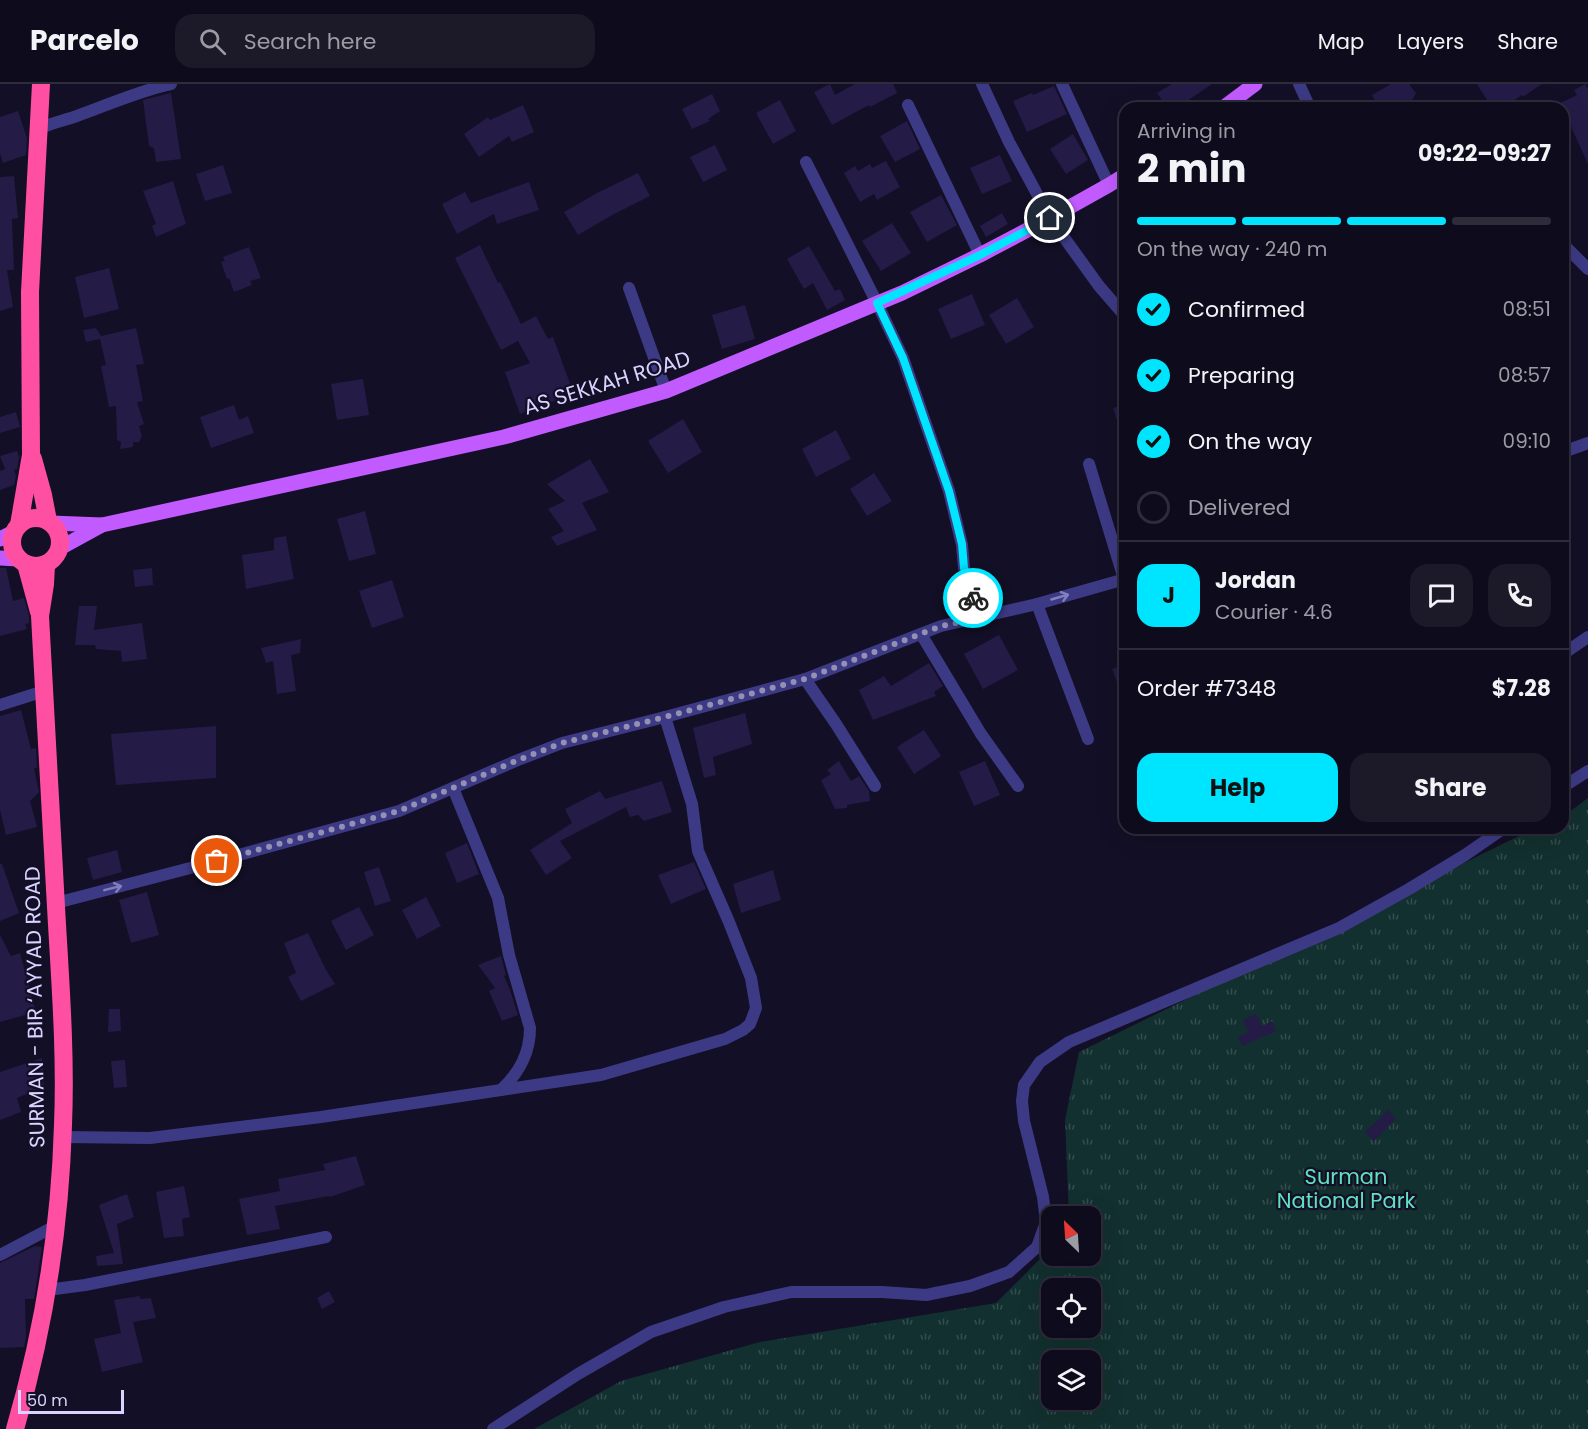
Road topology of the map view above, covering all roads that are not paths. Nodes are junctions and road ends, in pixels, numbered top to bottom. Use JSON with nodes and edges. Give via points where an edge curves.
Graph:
{"nodes":[{"id":1,"x":41,"y":84,"type":"edge"},
{"id":2,"x":171,"y":84,"type":"edge"},
{"id":3,"x":982,"y":84,"type":"edge"},
{"id":4,"x":1062,"y":84,"type":"edge"},
{"id":5,"x":1255,"y":84,"type":"edge"},
{"id":6,"x":1299,"y":84,"type":"edge"},
{"id":7,"x":1231,"y":102,"type":"edge"},
{"id":8,"x":1307,"y":102,"type":"edge"},
{"id":9,"x":908,"y":105,"type":"dead end"},
{"id":10,"x":39,"y":129,"type":"junction"},
{"id":11,"x":806,"y":162,"type":"dead end"},
{"id":12,"x":1119,"y":179,"type":"edge"},
{"id":13,"x":1109,"y":186,"type":"junction"},
{"id":14,"x":1050,"y":218,"type":"junction"},
{"id":15,"x":1569,"y":251,"type":"edge"},
{"id":16,"x":980,"y":255,"type":"junction"},
{"id":17,"x":1588,"y":269,"type":"edge"},
{"id":18,"x":629,"y":288,"type":"dead end"},
{"id":19,"x":877,"y":303,"type":"junction"},
{"id":20,"x":1119,"y":309,"type":"edge"},
{"id":21,"x":666,"y":391,"type":"junction"},
{"id":22,"x":1588,"y":442,"type":"edge"},
{"id":23,"x":1569,"y":450,"type":"edge"},
{"id":24,"x":31,"y":455,"type":"junction"},
{"id":25,"x":1089,"y":464,"type":"dead end"},
{"id":26,"x":49,"y":522,"type":"junction"},
{"id":27,"x":102,"y":525,"type":"junction"},
{"id":28,"x":11,"y":532,"type":"edge"},
{"id":29,"x":60,"y":548,"type":"junction"},
{"id":30,"x":15,"y":560,"type":"edge"},
{"id":31,"x":1119,"y":560,"type":"edge"},
{"id":32,"x":46,"y":565,"type":"junction"},
{"id":33,"x":1119,"y":581,"type":"edge"},
{"id":34,"x":1037,"y":604,"type":"junction"},
{"id":35,"x":40,"y":616,"type":"junction"},
{"id":36,"x":979,"y":618,"type":"junction"},
{"id":37,"x":921,"y":634,"type":"junction"},
{"id":38,"x":1588,"y":637,"type":"edge"},
{"id":39,"x":1569,"y":650,"type":"edge"},
{"id":40,"x":805,"y":679,"type":"junction"},
{"id":41,"x":44,"y":691,"type":"junction"},
{"id":42,"x":0,"y":705,"type":"edge"},
{"id":43,"x":665,"y":717,"type":"junction"},
{"id":44,"x":1088,"y":739,"type":"dead end"},
{"id":45,"x":1588,"y":771,"type":"edge"},
{"id":46,"x":1569,"y":783,"type":"edge"},
{"id":47,"x":876,"y":786,"type":"dead end"},
{"id":48,"x":1018,"y":786,"type":"dead end"},
{"id":49,"x":453,"y":788,"type":"junction"},
{"id":50,"x":1495,"y":834,"type":"edge"},
{"id":51,"x":56,"y":903,"type":"junction"},
{"id":52,"x":501,"y":1090,"type":"junction"},
{"id":53,"x":62,"y":1137,"type":"junction"},
{"id":54,"x":57,"y":1225,"type":"junction"},
{"id":55,"x":326,"y":1238,"type":"dead end"},
{"id":56,"x":0,"y":1255,"type":"edge"},
{"id":57,"x":47,"y":1290,"type":"junction"},
{"id":58,"x":15,"y":1429,"type":"edge"},
{"id":59,"x":493,"y":1429,"type":"edge"}],
"edges":[{"from":1,"to":10,"type":"highway"},
{"from":2,"to":10,"type":"street"},
{"from":3,"to":14,"type":"street"},
{"from":4,"to":13,"type":"street"},
{"from":5,"to":7,"type":"main road"},
{"from":6,"to":8,"type":"street"},
{"from":9,"to":16,"type":"street"},
{"from":10,"to":24,"type":"highway","via":[[30,292]]},
{"from":11,"to":19,"type":"street"},
{"from":12,"to":13,"type":"main road","name":"AS SEKKAH ROAD"},
{"from":13,"to":14,"type":"main road","name":"AS SEKKAH ROAD"},
{"from":14,"to":16,"type":"main road","name":"AS SEKKAH ROAD"},
{"from":14,"to":20,"type":"street"},
{"from":15,"to":17,"type":"street"},
{"from":16,"to":19,"type":"main road","name":"AS SEKKAH ROAD"},
{"from":18,"to":21,"type":"street"},
{"from":19,"to":21,"type":"main road","name":"AS SEKKAH ROAD"},
{"from":19,"to":36,"type":"street","via":[[903,358],[949,491],[964,568]]},
{"from":21,"to":27,"type":"main road","name":"AS SEKKAH ROAD","via":[[504,437]]},
{"from":22,"to":23,"type":"street"},
{"from":24,"to":26,"type":"highway"},
{"from":24,"to":28,"type":"highway"},
{"from":25,"to":31,"type":"street"},
{"from":26,"to":27,"type":"main road","name":"AS SEKKAH ROAD"},
{"from":26,"to":28,"type":"highway","via":[[26,520]]},
{"from":26,"to":29,"type":"highway","via":[[60,536]]},
{"from":27,"to":29,"type":"main road","name":"AS SEKKAH ROAD"},
{"from":28,"to":30,"type":"highway"},
{"from":29,"to":32,"type":"highway"},
{"from":30,"to":32,"type":"highway","via":[[36,567]]},
{"from":30,"to":35,"type":"highway"},
{"from":32,"to":35,"type":"highway"},
{"from":34,"to":33,"type":"street","one_way":true},
{"from":34,"to":36,"type":"street"},
{"from":34,"to":44,"type":"street"},
{"from":35,"to":41,"type":"highway","name":"SURMAN - BIR ‘AYYAD ROAD"},
{"from":36,"to":37,"type":"street"},
{"from":37,"to":40,"type":"street"},
{"from":37,"to":48,"type":"street","via":[[981,734]]},
{"from":38,"to":39,"type":"street"},
{"from":40,"to":43,"type":"street"},
{"from":40,"to":47,"type":"street"},
{"from":41,"to":42,"type":"street"},
{"from":41,"to":51,"type":"highway","name":"SURMAN - BIR ‘AYYAD ROAD"},
{"from":43,"to":49,"type":"street","via":[[562,743]]},
{"from":43,"to":52,"type":"street","via":[[692,804],[698,851],[751,978],[756,1008],[750,1024],[725,1039],[601,1075]]},
{"from":45,"to":46,"type":"street"},
{"from":51,"to":49,"type":"street","one_way":true,"via":[[399,811]]},
{"from":49,"to":52,"type":"street","via":[[498,898],[530,1028],[522,1064]]},
{"from":50,"to":59,"type":"street","via":[[1339,928],[1069,1042],[1040,1062],[1024,1085],[1022,1101],[1046,1222],[1037,1247],[1009,1272],[970,1286],[926,1295],[791,1292],[724,1307],[651,1332]]},
{"from":51,"to":53,"type":"highway","name":"SURMAN - BIR ‘AYYAD ROAD","via":[[63,1036]]},
{"from":52,"to":53,"type":"street","via":[[150,1138]]},
{"from":53,"to":54,"type":"highway","name":"SURMAN - BIR ‘AYYAD ROAD"},
{"from":54,"to":56,"type":"street"},
{"from":54,"to":57,"type":"highway","name":"SURMAN - BIR ‘AYYAD ROAD"},
{"from":55,"to":57,"type":"street"},
{"from":57,"to":58,"type":"highway","name":"SURMAN - BIR ‘AYYAD ROAD"}]}
